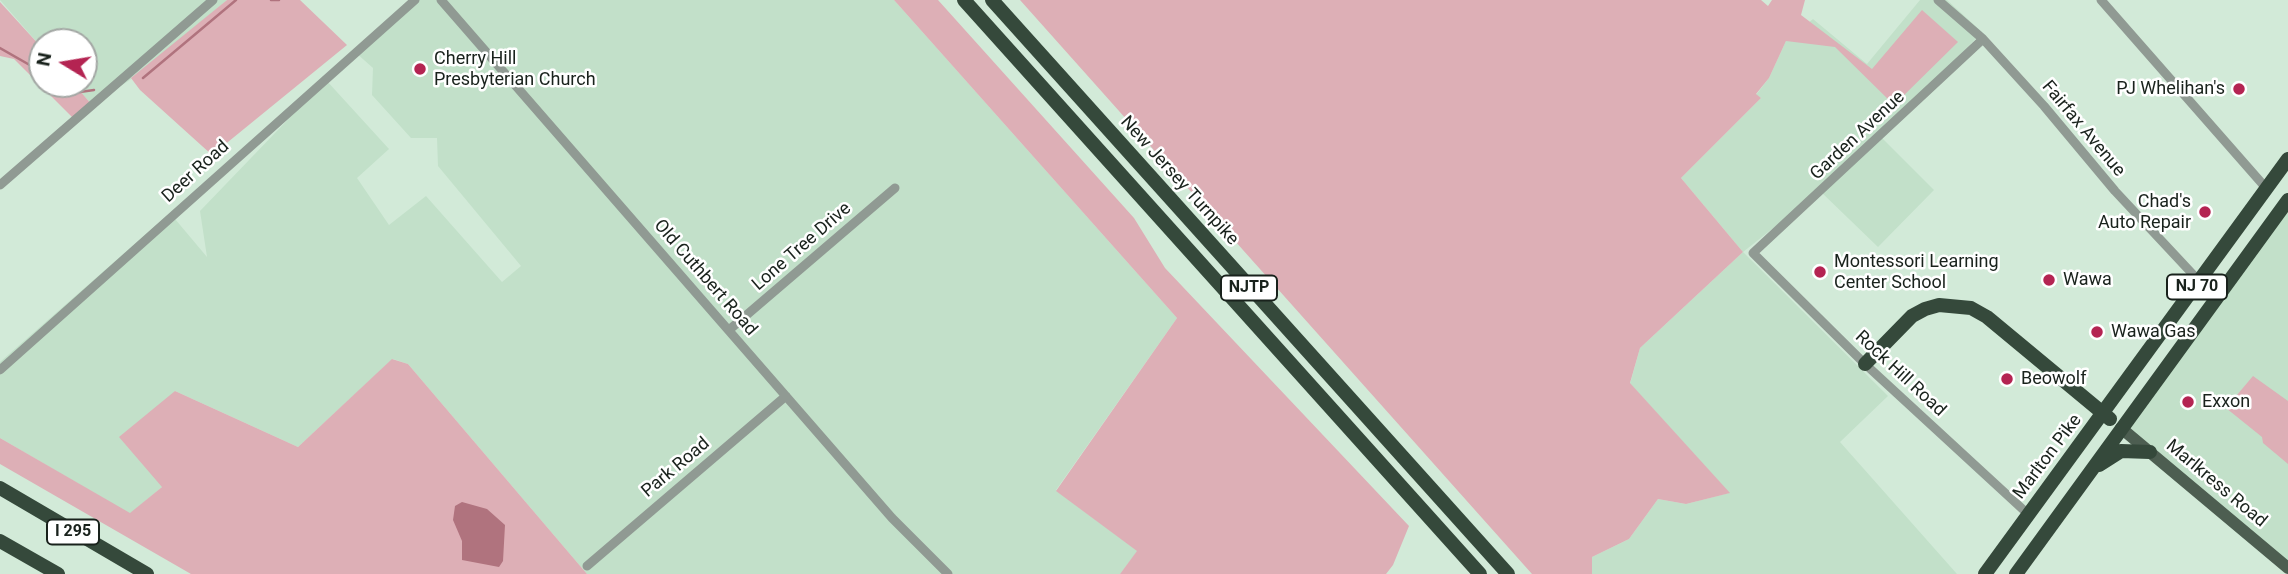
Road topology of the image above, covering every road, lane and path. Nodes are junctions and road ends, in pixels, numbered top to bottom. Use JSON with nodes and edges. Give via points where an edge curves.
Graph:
{"nodes":[{"id":1,"x":214,"y":0,"type":"edge"},
{"id":2,"x":415,"y":0,"type":"edge"},
{"id":3,"x":441,"y":0,"type":"edge"},
{"id":4,"x":964,"y":0,"type":"edge"},
{"id":5,"x":992,"y":0,"type":"edge"},
{"id":6,"x":1938,"y":0,"type":"edge"},
{"id":7,"x":2101,"y":0,"type":"edge"},
{"id":8,"x":1983,"y":39,"type":"junction"},
{"id":9,"x":2288,"y":159,"type":"edge"},
{"id":10,"x":0,"y":185,"type":"edge"},
{"id":11,"x":895,"y":188,"type":"dead end"},
{"id":12,"x":2266,"y":188,"type":"junction"},
{"id":13,"x":2288,"y":200,"type":"edge"},
{"id":14,"x":1753,"y":253,"type":"joint"},
{"id":15,"x":2200,"y":282,"type":"junction"},
{"id":16,"x":729,"y":331,"type":"junction"},
{"id":17,"x":1864,"y":364,"type":"junction"},
{"id":18,"x":0,"y":370,"type":"edge"},
{"id":19,"x":786,"y":396,"type":"junction"},
{"id":20,"x":2104,"y":414,"type":"junction"},
{"id":21,"x":2120,"y":428,"type":"junction"},
{"id":22,"x":2150,"y":452,"type":"junction"},
{"id":23,"x":2087,"y":474,"type":"junction"},
{"id":24,"x":0,"y":488,"type":"edge"},
{"id":25,"x":2029,"y":514,"type":"junction"},
{"id":26,"x":0,"y":541,"type":"edge"},
{"id":27,"x":587,"y":566,"type":"dead end"},
{"id":28,"x":2288,"y":568,"type":"edge"},
{"id":29,"x":58,"y":574,"type":"edge"},
{"id":30,"x":147,"y":574,"type":"edge"},
{"id":31,"x":947,"y":574,"type":"edge"},
{"id":32,"x":1480,"y":574,"type":"edge"},
{"id":33,"x":1508,"y":574,"type":"edge"},
{"id":34,"x":1985,"y":574,"type":"edge"},
{"id":35,"x":2016,"y":574,"type":"edge"}],
"edges":[{"from":1,"to":10,"type":"street"},
{"from":2,"to":18,"type":"street","name":"Deer Road"},
{"from":3,"to":16,"type":"street","name":"Old Cuthbert Road"},
{"from":4,"to":32,"type":"highway","number":"NJTP"},
{"from":5,"to":33,"type":"highway","name":"New Jersey Turnpike","number":"NJTP"},
{"from":6,"to":8,"type":"street","name":"Fairfax Avenue"},
{"from":7,"to":12,"type":"street"},
{"from":8,"to":14,"type":"street","name":"Garden Avenue"},
{"from":8,"to":15,"type":"street","name":"Fairfax Avenue"},
{"from":9,"to":12,"type":"highway","name":"Marlton Pike","number":"NJ 70"},
{"from":11,"to":16,"type":"street","name":"Lone Tree Drive"},
{"from":12,"to":15,"type":"highway","name":"Marlton Pike","number":"NJ 70"},
{"from":13,"to":21,"type":"highway","number":"NJ 70"},
{"from":14,"to":17,"type":"street","name":"Rock Hill Road"},
{"from":15,"to":20,"type":"highway","name":"Marlton Pike","number":"NJ 70"},
{"from":16,"to":19,"type":"street","name":"Old Cuthbert Road"},
{"from":17,"to":20,"type":"highway","via":[[1912,316],[1940,305],[1971,309],[1987,317]]},
{"from":17,"to":25,"type":"street","name":"Rock Hill Road"},
{"from":19,"to":27,"type":"street","name":"Park Road"},
{"from":19,"to":31,"type":"street","name":"Old Cuthbert Road"},
{"from":20,"to":21,"type":"highway"},
{"from":20,"to":25,"type":"highway","name":"Marlton Pike","number":"NJ 70"},
{"from":21,"to":22,"type":"main road","name":"Marlkress Road"},
{"from":21,"to":23,"type":"highway","number":"NJ 70"},
{"from":22,"to":23,"type":"highway","via":[[2121,451]]},
{"from":22,"to":28,"type":"main road","name":"Marlkress Road"},
{"from":23,"to":35,"type":"highway","number":"NJ 70"},
{"from":24,"to":30,"type":"highway","number":"I 295"},
{"from":25,"to":34,"type":"highway","name":"Marlton Pike","number":"NJ 70"},
{"from":26,"to":29,"type":"highway","number":"I 295"}]}
